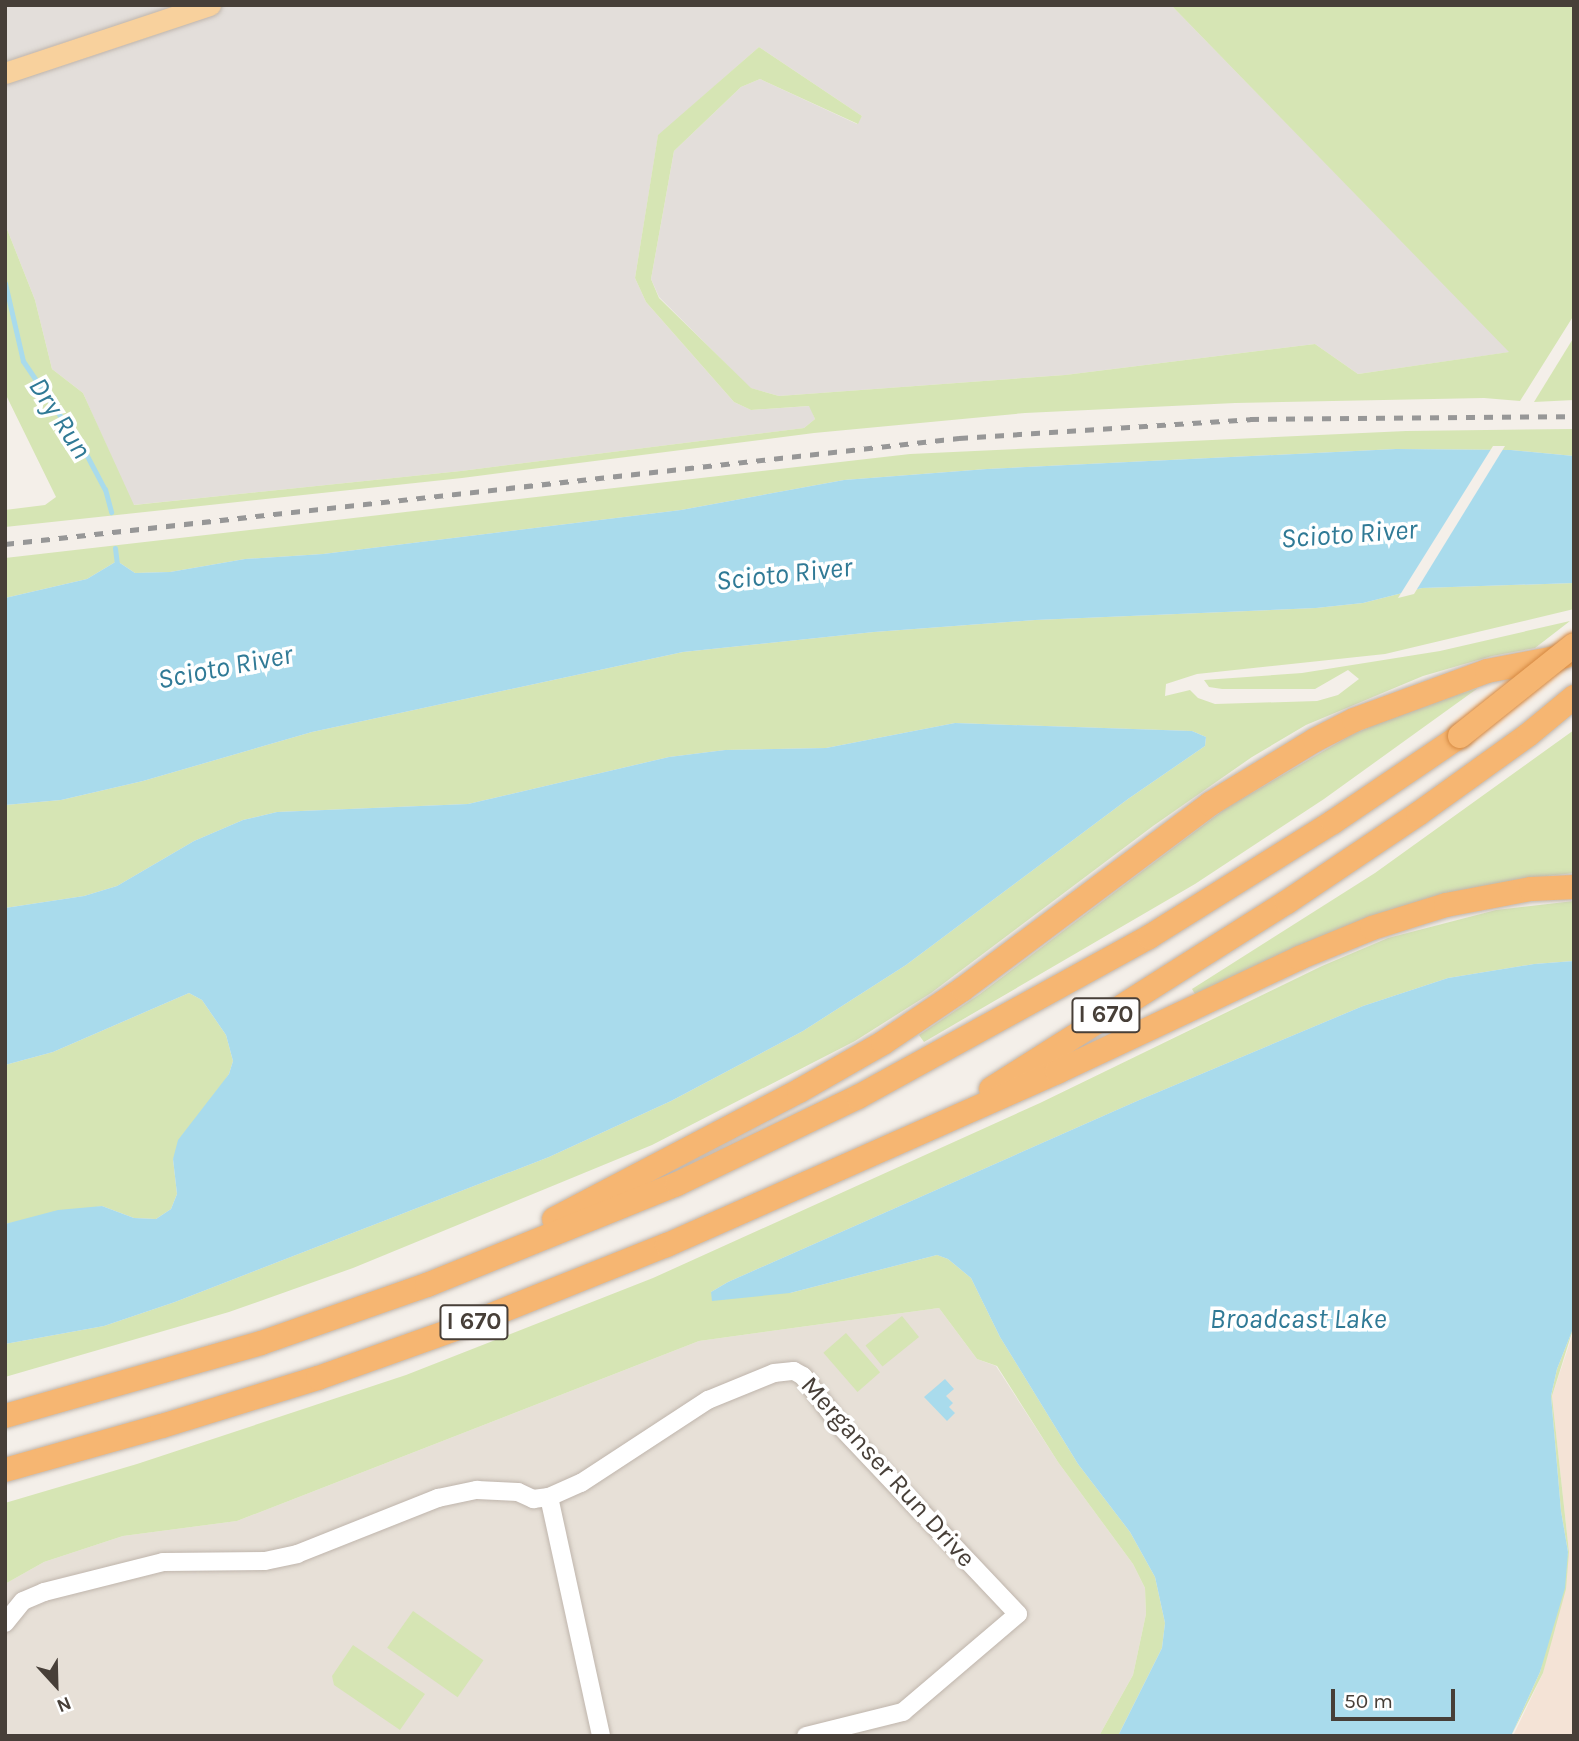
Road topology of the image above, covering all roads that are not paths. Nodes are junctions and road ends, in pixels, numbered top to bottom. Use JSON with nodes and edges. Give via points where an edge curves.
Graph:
{"nodes":[{"id":1,"x":210,"y":5,"type":"edge"},
{"id":2,"x":5,"y":73,"type":"edge"},
{"id":3,"x":1574,"y":645,"type":"edge"},
{"id":4,"x":1574,"y":654,"type":"edge"},
{"id":5,"x":1574,"y":697,"type":"edge"},
{"id":6,"x":1574,"y":887,"type":"edge"},
{"id":7,"x":927,"y":1130,"type":"junction"},
{"id":8,"x":428,"y":1285,"type":"junction"},
{"id":9,"x":5,"y":1416,"type":"edge"},
{"id":10,"x":5,"y":1470,"type":"edge"},
{"id":11,"x":549,"y":1497,"type":"junction"},
{"id":12,"x":5,"y":1623,"type":"edge"},
{"id":13,"x":601,"y":1736,"type":"edge"},
{"id":14,"x":806,"y":1736,"type":"edge"}],
"edges":[{"from":1,"to":2,"type":"main road"},
{"from":3,"to":8,"type":"highway","number":"I 670","bridge":true,"via":[[1460,736],[1149,937],[858,1097],[677,1184]]},
{"from":4,"to":8,"type":"highway","via":[[1487,671],[1365,715],[1315,740],[1209,804],[972,982],[883,1042]]},
{"from":5,"to":7,"type":"highway","number":"I 670","via":[[1528,735],[1287,902]]},
{"from":6,"to":7,"type":"highway","via":[[1531,889],[1446,905],[1373,928]]},
{"from":7,"to":10,"type":"highway","number":"I 670","via":[[667,1245],[464,1326],[305,1382]]},
{"from":8,"to":9,"type":"highway","number":"I 670","via":[[261,1343]]},
{"from":11,"to":12,"type":"street","via":[[533,1499],[518,1492],[477,1490],[438,1497],[297,1554],[265,1561],[163,1562],[44,1592],[23,1601]]},
{"from":11,"to":13,"type":"street"},
{"from":11,"to":14,"type":"street","name":"Merganser Run Drive","via":[[581,1483],[708,1400],[774,1373],[794,1371],[803,1376],[842,1428],[1018,1614],[903,1712]]}]}
